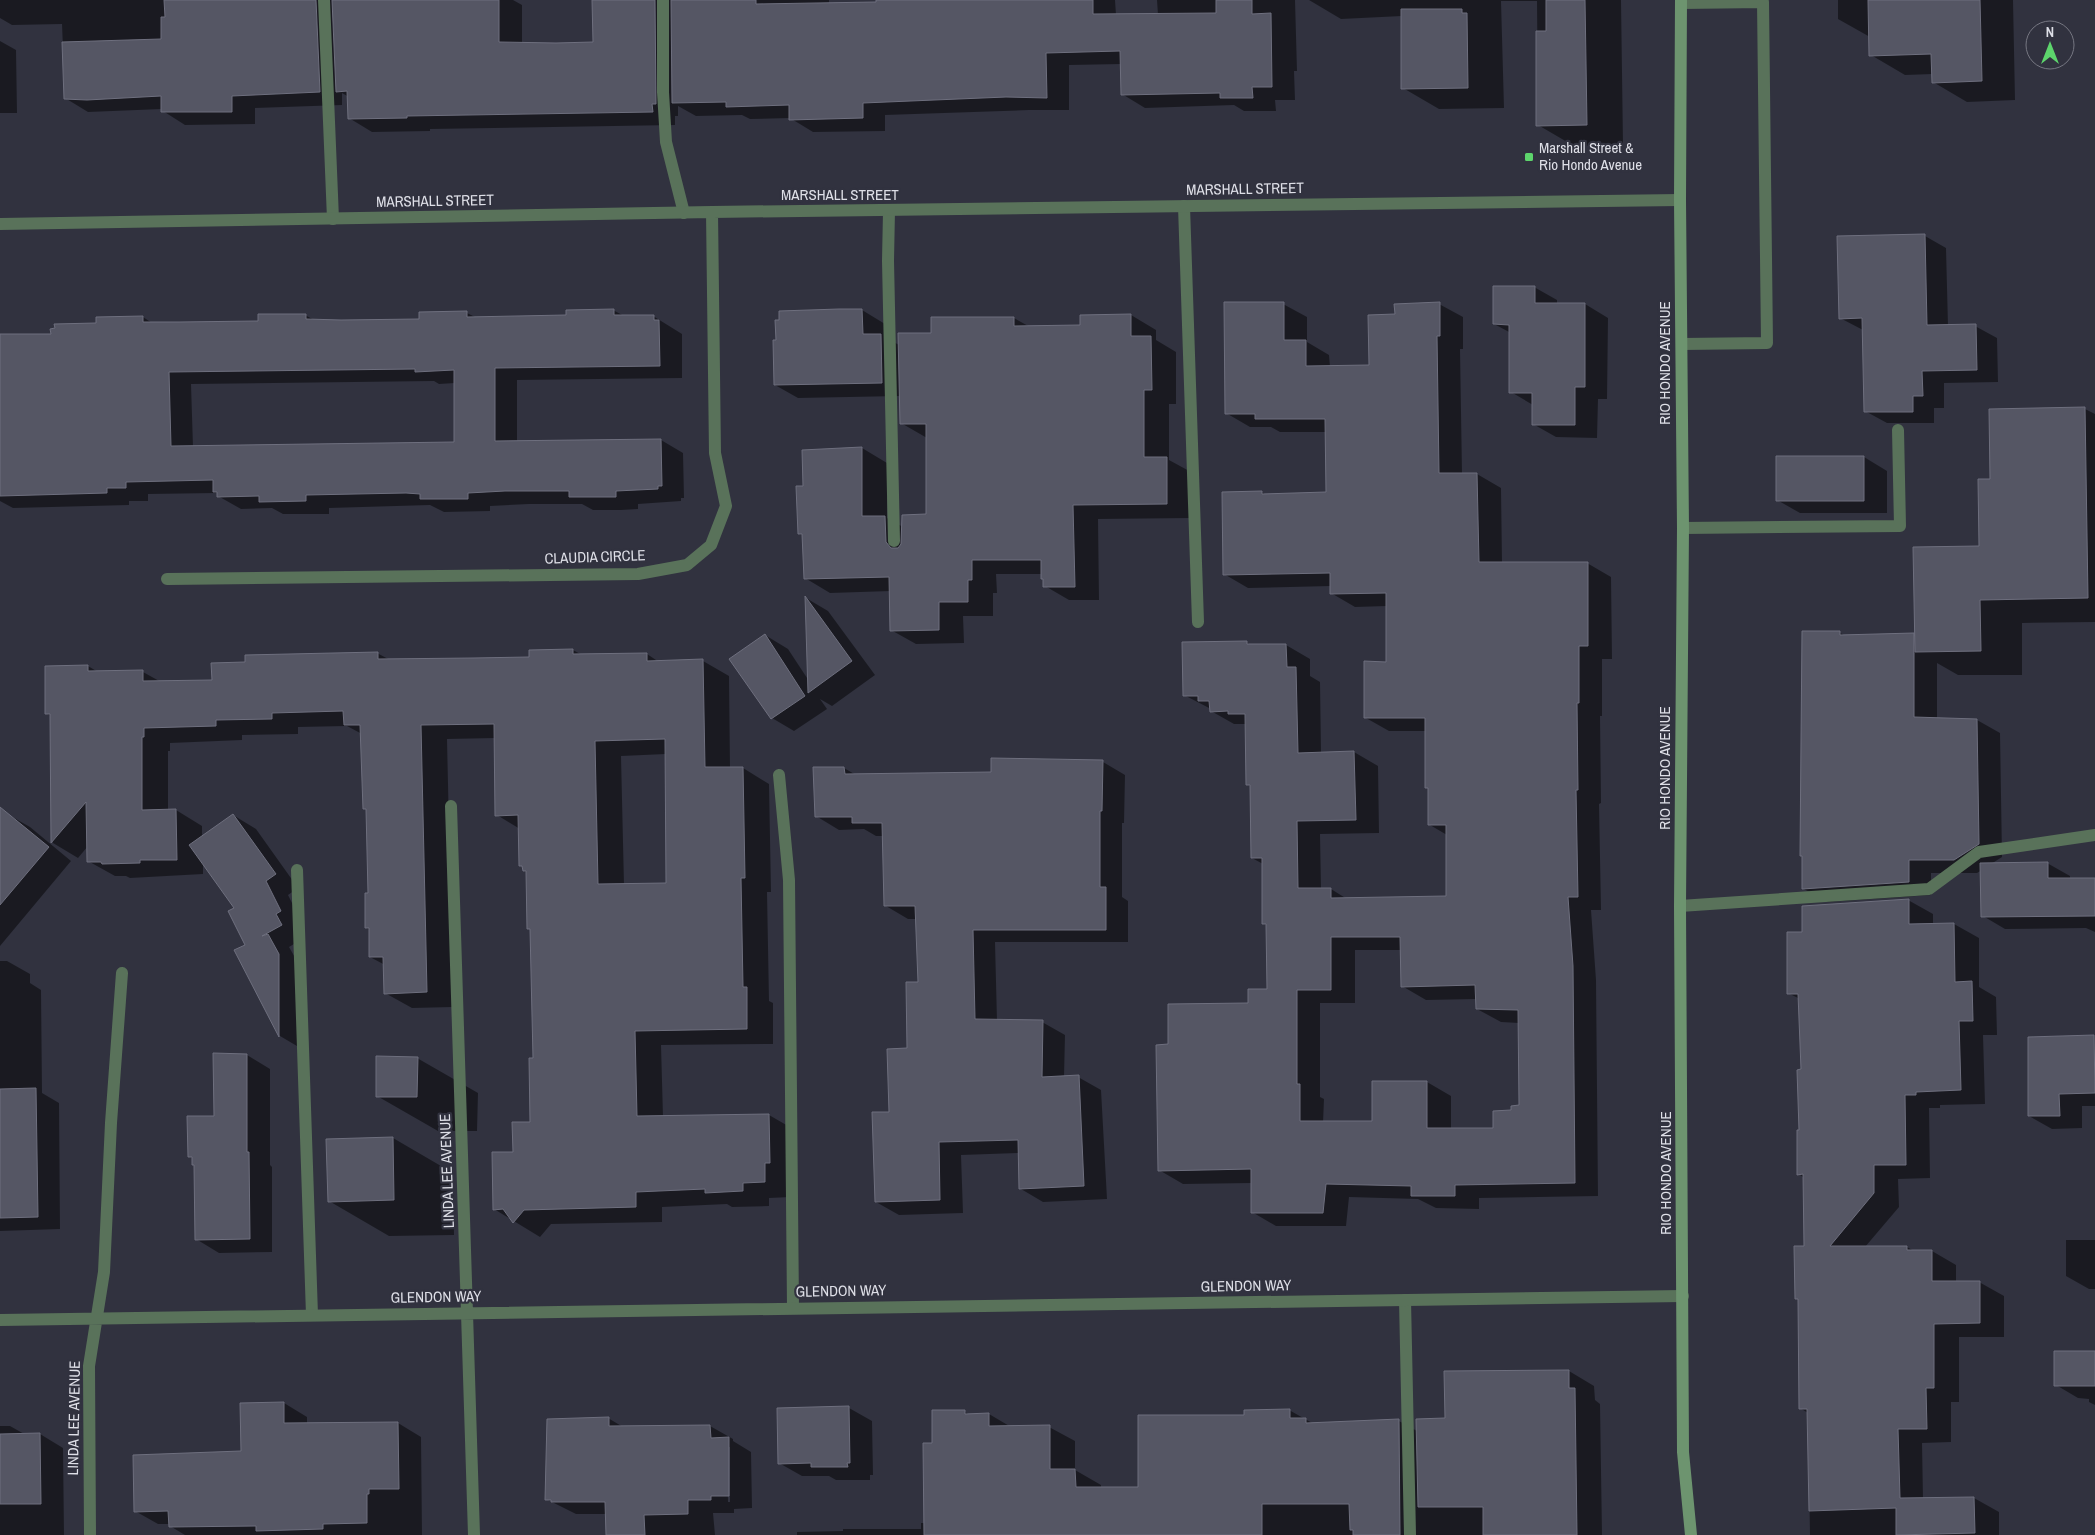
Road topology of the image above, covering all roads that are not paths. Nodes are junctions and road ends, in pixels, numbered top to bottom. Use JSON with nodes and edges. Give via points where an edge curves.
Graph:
{"nodes":[{"id":1,"x":324,"y":0,"type":"edge"},
{"id":2,"x":663,"y":0,"type":"edge"},
{"id":3,"x":1681,"y":2,"type":"edge"},
{"id":4,"x":1680,"y":200,"type":"junction"},
{"id":5,"x":1184,"y":206,"type":"junction"},
{"id":6,"x":889,"y":211,"type":"junction"},
{"id":7,"x":712,"y":212,"type":"junction"},
{"id":8,"x":684,"y":213,"type":"junction"},
{"id":9,"x":333,"y":219,"type":"junction"},
{"id":10,"x":0,"y":224,"type":"edge"},
{"id":11,"x":1682,"y":344,"type":"junction"},
{"id":12,"x":1898,"y":430,"type":"dead end"},
{"id":13,"x":1682,"y":528,"type":"junction"},
{"id":14,"x":894,"y":541,"type":"dead end"},
{"id":15,"x":167,"y":579,"type":"dead end"},
{"id":16,"x":1198,"y":622,"type":"dead end"},
{"id":17,"x":779,"y":775,"type":"dead end"},
{"id":18,"x":452,"y":806,"type":"dead end"},
{"id":19,"x":2095,"y":835,"type":"edge"},
{"id":20,"x":297,"y":870,"type":"dead end"},
{"id":21,"x":1680,"y":906,"type":"junction"},
{"id":22,"x":122,"y":973,"type":"dead end"},
{"id":23,"x":1682,"y":1296,"type":"junction"},
{"id":24,"x":1405,"y":1300,"type":"junction"},
{"id":25,"x":793,"y":1308,"type":"junction"},
{"id":26,"x":469,"y":1313,"type":"junction"},
{"id":27,"x":312,"y":1315,"type":"junction"},
{"id":28,"x":96,"y":1319,"type":"junction"},
{"id":29,"x":0,"y":1320,"type":"edge"},
{"id":30,"x":90,"y":1535,"type":"edge"},
{"id":31,"x":474,"y":1535,"type":"edge"},
{"id":32,"x":1410,"y":1535,"type":"edge"},
{"id":33,"x":1691,"y":1535,"type":"edge"}],
"edges":[{"from":1,"to":9,"type":"street"},
{"from":2,"to":8,"type":"street","via":[[666,142]]},
{"from":3,"to":4,"type":"street","name":"RIO HONDO AVENUE"},
{"from":3,"to":11,"type":"street","via":[[1763,2],[1766,343]]},
{"from":4,"to":5,"type":"street","name":"MARSHALL STREET"},
{"from":4,"to":11,"type":"street","name":"RIO HONDO AVENUE"},
{"from":5,"to":6,"type":"street","name":"MARSHALL STREET"},
{"from":5,"to":16,"type":"street"},
{"from":6,"to":7,"type":"street","name":"MARSHALL STREET"},
{"from":6,"to":14,"type":"street"},
{"from":7,"to":8,"type":"street","name":"MARSHALL STREET"},
{"from":7,"to":15,"type":"street","name":"CLAUDIA CIRCLE","via":[[715,453],[726,506],[711,545],[687,565],[638,574]]},
{"from":8,"to":9,"type":"street","name":"MARSHALL STREET"},
{"from":9,"to":10,"type":"street","name":"MARSHALL STREET"},
{"from":11,"to":13,"type":"street","name":"RIO HONDO AVENUE"},
{"from":12,"to":13,"type":"street","via":[[1900,526]]},
{"from":13,"to":21,"type":"street","name":"RIO HONDO AVENUE"},
{"from":17,"to":25,"type":"street","via":[[788,880]]},
{"from":18,"to":26,"type":"street","name":"LINDA LEE AVENUE"},
{"from":19,"to":21,"type":"street","via":[[1979,852],[1929,889]]},
{"from":20,"to":27,"type":"street"},
{"from":21,"to":23,"type":"street","name":"RIO HONDO AVENUE"},
{"from":22,"to":28,"type":"street","name":"LINDA LEE AVENUE","via":[[104,1272]]},
{"from":23,"to":24,"type":"street","name":"GLENDON WAY"},
{"from":23,"to":33,"type":"street","name":"RIO HONDO AVENUE","via":[[1683,1452]]},
{"from":24,"to":25,"type":"street","name":"GLENDON WAY"},
{"from":24,"to":32,"type":"street"},
{"from":25,"to":26,"type":"street","name":"GLENDON WAY"},
{"from":26,"to":27,"type":"street","name":"GLENDON WAY"},
{"from":26,"to":31,"type":"street","name":"LINDA LEE AVENUE"},
{"from":27,"to":28,"type":"street","name":"GLENDON WAY"},
{"from":28,"to":29,"type":"street","name":"GLENDON WAY"},
{"from":28,"to":30,"type":"street","name":"LINDA LEE AVENUE","via":[[89,1366]]}]}
